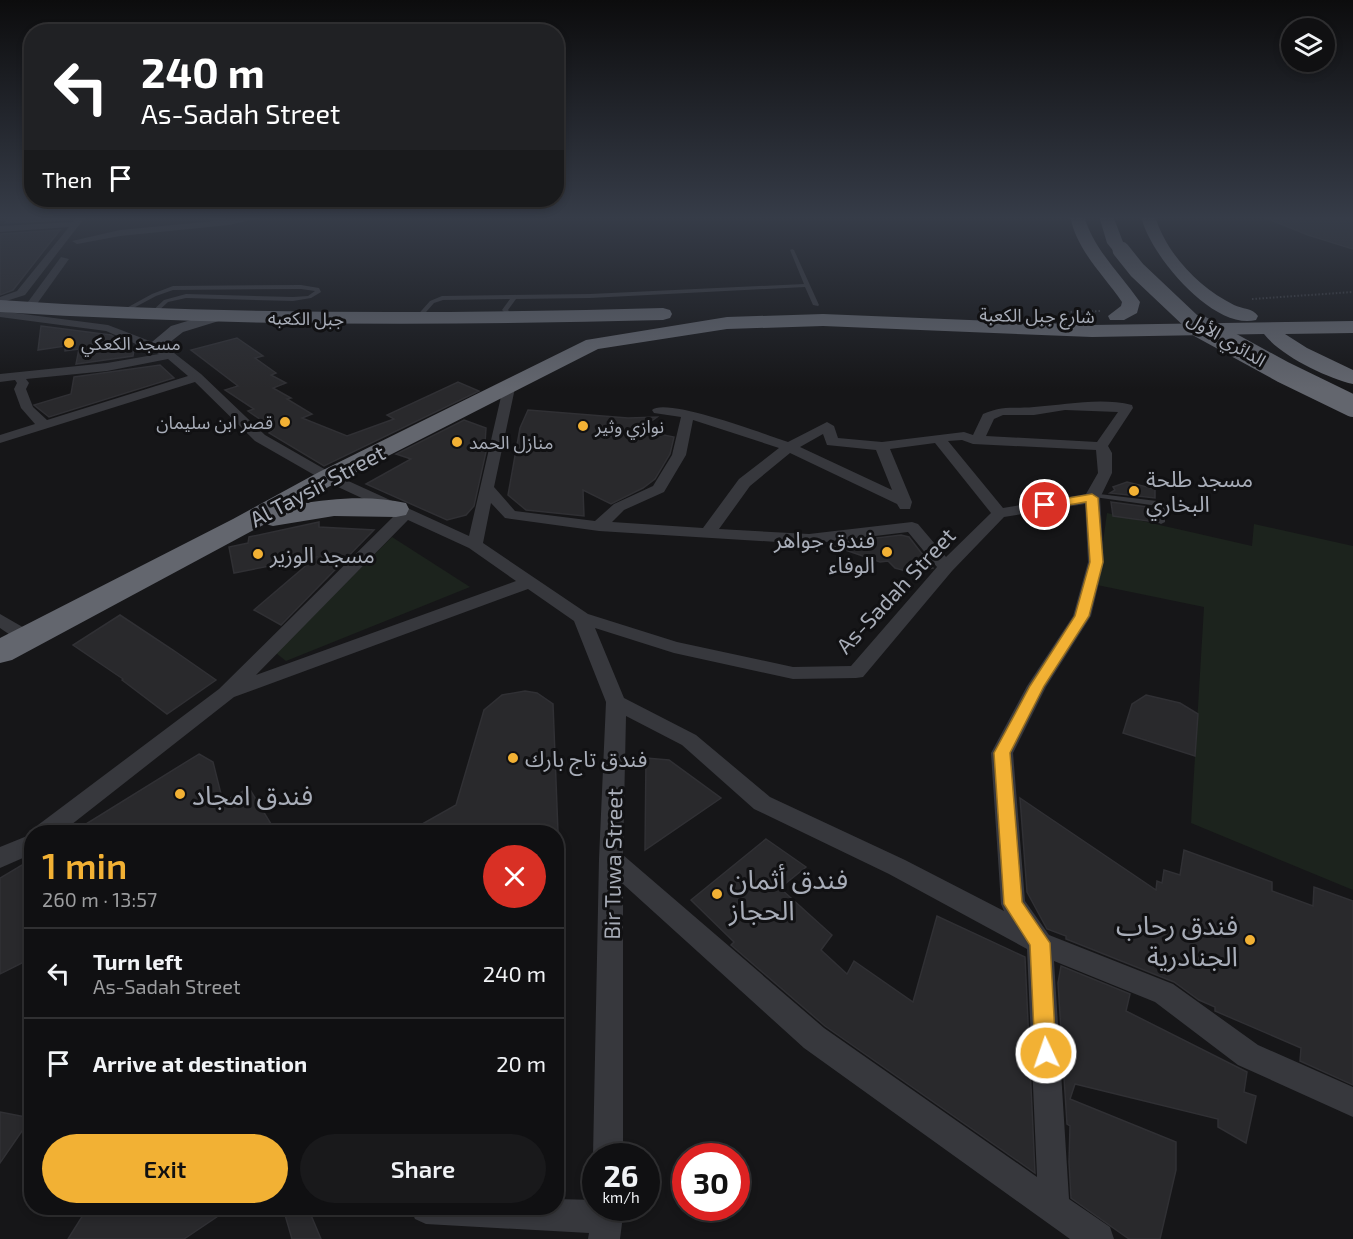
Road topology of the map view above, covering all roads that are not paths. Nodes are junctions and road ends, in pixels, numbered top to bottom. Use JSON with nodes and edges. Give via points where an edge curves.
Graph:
{"nodes":[{"id":1,"x":38,"y":274,"type":"edge"},
{"id":2,"x":53,"y":274,"type":"edge"},
{"id":3,"x":802,"y":274,"type":"edge"},
{"id":4,"x":1109,"y":274,"type":"edge"},
{"id":5,"x":1141,"y":274,"type":"edge"},
{"id":6,"x":1166,"y":274,"type":"edge"},
{"id":7,"x":1183,"y":274,"type":"edge"},
{"id":8,"x":807,"y":285,"type":"junction"},
{"id":9,"x":514,"y":297,"type":"junction"},
{"id":10,"x":0,"y":300,"type":"edge"},
{"id":11,"x":816,"y":305,"type":"junction"},
{"id":12,"x":0,"y":306,"type":"edge"},
{"id":13,"x":30,"y":306,"type":"junction"},
{"id":14,"x":119,"y":313,"type":"junction"},
{"id":15,"x":0,"y":314,"type":"edge"},
{"id":16,"x":152,"y":314,"type":"junction"},
{"id":17,"x":1117,"y":316,"type":"junction"},
{"id":18,"x":1249,"y":316,"type":"junction"},
{"id":19,"x":1353,"y":316,"type":"edge"},
{"id":20,"x":217,"y":317,"type":"junction"},
{"id":21,"x":584,"y":317,"type":"junction"},
{"id":22,"x":613,"y":317,"type":"joint"},
{"id":23,"x":512,"y":318,"type":"junction"},
{"id":24,"x":417,"y":319,"type":"junction"},
{"id":25,"x":1192,"y":322,"type":"junction"},
{"id":26,"x":1353,"y":327,"type":"edge"},
{"id":27,"x":1278,"y":328,"type":"junction"},
{"id":28,"x":1092,"y":331,"type":"junction"},
{"id":29,"x":641,"y":335,"type":"joint"},
{"id":30,"x":1151,"y":343,"type":"dead end"},
{"id":31,"x":593,"y":344,"type":"junction"},
{"id":32,"x":154,"y":346,"type":"junction"},
{"id":33,"x":170,"y":355,"type":"junction"},
{"id":34,"x":18,"y":376,"type":"junction"},
{"id":35,"x":198,"y":377,"type":"junction"},
{"id":36,"x":0,"y":378,"type":"edge"},
{"id":37,"x":1353,"y":378,"type":"edge"},
{"id":38,"x":509,"y":388,"type":"junction"},
{"id":39,"x":1353,"y":388,"type":"edge"},
{"id":40,"x":1353,"y":406,"type":"edge"},
{"id":41,"x":659,"y":410,"type":"dead end"},
{"id":42,"x":688,"y":414,"type":"junction"},
{"id":43,"x":1353,"y":421,"type":"edge"},
{"id":44,"x":44,"y":425,"type":"junction"},
{"id":45,"x":938,"y":438,"type":"junction"},
{"id":46,"x":0,"y":439,"type":"edge"},
{"id":47,"x":978,"y":440,"type":"junction"},
{"id":48,"x":787,"y":446,"type":"junction"},
{"id":49,"x":882,"y":446,"type":"junction"},
{"id":50,"x":1101,"y":446,"type":"junction"},
{"id":51,"x":328,"y":477,"type":"junction"},
{"id":52,"x":486,"y":488,"type":"junction"},
{"id":53,"x":1093,"y":497,"type":"junction"},
{"id":54,"x":903,"y":502,"type":"junction"},
{"id":55,"x":401,"y":511,"type":"junction"},
{"id":56,"x":999,"y":513,"type":"junction"},
{"id":57,"x":1161,"y":522,"type":"dead end"},
{"id":58,"x":243,"y":525,"type":"junction"},
{"id":59,"x":599,"y":526,"type":"junction"},
{"id":60,"x":912,"y":526,"type":"junction"},
{"id":61,"x":708,"y":533,"type":"junction"},
{"id":62,"x":475,"y":544,"type":"junction"},
{"id":63,"x":946,"y":567,"type":"junction"},
{"id":64,"x":530,"y":582,"type":"junction"},
{"id":65,"x":582,"y":618,"type":"junction"},
{"id":66,"x":0,"y":620,"type":"edge"},
{"id":67,"x":26,"y":637,"type":"junction"},
{"id":68,"x":0,"y":652,"type":"edge"},
{"id":69,"x":226,"y":694,"type":"junction"},
{"id":70,"x":616,"y":702,"type":"junction"},
{"id":71,"x":55,"y":825,"type":"edge"},
{"id":72,"x":24,"y":847,"type":"edge"},
{"id":73,"x":0,"y":858,"type":"edge"},
{"id":74,"x":610,"y":859,"type":"junction"},
{"id":75,"x":1040,"y":943,"type":"junction"},
{"id":76,"x":1353,"y":1102,"type":"edge"},
{"id":77,"x":608,"y":1143,"type":"edge"},
{"id":78,"x":1054,"y":1208,"type":"junction"},
{"id":79,"x":516,"y":1215,"type":"edge"},
{"id":80,"x":606,"y":1222,"type":"edge"},
{"id":81,"x":1098,"y":1239,"type":"edge"}],
"edges":[{"from":1,"to":10,"type":"street","via":[[21,293]]},
{"from":2,"to":13,"type":"street"},
{"from":3,"to":8,"type":"lane"},
{"from":4,"to":17,"type":"highway","via":[[1131,302],[1130,309]]},
{"from":5,"to":25,"type":"highway","name":"الدائري الأول","bridge":true},
{"from":6,"to":39,"type":"highway","name":"الدائري الأول","via":[[1247,332]]},
{"from":7,"to":18,"type":"highway","via":[[1228,310]]},
{"from":8,"to":9,"type":"lane"},
{"from":8,"to":11,"type":"lane"},
{"from":9,"to":23,"type":"lane","via":[[506,310]]},
{"from":9,"to":24,"type":"lane","via":[[442,298],[432,302]]},
{"from":11,"to":17,"type":"highway","name":"شارع جبل الكعبة","via":[[991,315]]},
{"from":11,"to":22,"type":"highway","name":"شارع جبل الكعبة"},
{"from":12,"to":13,"type":"highway","name":"جبل الكعبه"},
{"from":13,"to":14,"type":"highway","name":"جبل الكعبه"},
{"from":14,"to":16,"type":"highway","name":"جبل الكعبه"},
{"from":14,"to":16,"type":"lane","via":[[157,292],[173,288],[317,289],[314,295],[294,299],[186,296],[166,301]]},
{"from":15,"to":32,"type":"street","via":[[108,328]]},
{"from":16,"to":20,"type":"highway","name":"جبل الكعبه"},
{"from":17,"to":18,"type":"highway","name":"شارع جبل الكعبة"},
{"from":18,"to":19,"type":"highway","name":"شارع جبل الكعبة"},
{"from":20,"to":24,"type":"highway","name":"جبل الكعبه"},
{"from":20,"to":32,"type":"street","via":[[177,329]]},
{"from":21,"to":22,"type":"highway","name":"جبل الكعبه"},
{"from":21,"to":23,"type":"highway","name":"جبل الكعبه"},
{"from":21,"to":31,"type":"highway","via":[[598,321],[606,335]]},
{"from":23,"to":24,"type":"highway","name":"جبل الكعبه"},
{"from":25,"to":40,"type":"highway","name":"الدائري الأول","bridge":true},
{"from":25,"to":43,"type":"highway","via":[[1226,353]]},
{"from":26,"to":27,"type":"highway","name":"شارع جبل الكعبة"},
{"from":27,"to":28,"type":"highway","name":"شارع جبل الكعبة"},
{"from":27,"to":37,"type":"highway","via":[[1273,333],[1277,338]]},
{"from":28,"to":29,"type":"highway","name":"شارع جبل الكعبة","via":[[823,320],[727,323]]},
{"from":28,"to":30,"type":"highway"},
{"from":29,"to":31,"type":"highway","name":"Al Taysir Street"},
{"from":31,"to":38,"type":"highway","name":"Al Taysir Street"},
{"from":32,"to":33,"type":"street"},
{"from":33,"to":34,"type":"street","via":[[107,367]]},
{"from":33,"to":35,"type":"street"},
{"from":34,"to":36,"type":"street"},
{"from":34,"to":44,"type":"street","via":[[27,408]]},
{"from":35,"to":44,"type":"street"},
{"from":35,"to":51,"type":"street","via":[[260,438]]},
{"from":38,"to":51,"type":"highway","name":"Al Taysir Street"},
{"from":38,"to":52,"type":"street"},
{"from":41,"to":42,"type":"street"},
{"from":42,"to":48,"type":"street"},
{"from":42,"to":59,"type":"street","via":[[679,455],[659,489],[619,507]]},
{"from":44,"to":46,"type":"street"},
{"from":45,"to":47,"type":"street","via":[[964,436]]},
{"from":45,"to":49,"type":"street"},
{"from":45,"to":56,"type":"street"},
{"from":47,"to":50,"type":"street"},
{"from":47,"to":50,"type":"street","via":[[988,417],[1001,411],[1065,406],[1127,408]]},
{"from":48,"to":49,"type":"street","via":[[826,426],[832,442]]},
{"from":48,"to":54,"type":"street"},
{"from":48,"to":61,"type":"street","via":[[749,477],[722,508]]},
{"from":49,"to":54,"type":"street"},
{"from":50,"to":53,"type":"street","via":[[1105,473]]},
{"from":51,"to":55,"type":"street"},
{"from":51,"to":58,"type":"highway","name":"Al Taysir Street"},
{"from":52,"to":59,"type":"street","via":[[510,515]]},
{"from":52,"to":62,"type":"street"},
{"from":53,"to":56,"type":"street"},
{"from":53,"to":57,"type":"lane","via":[[1162,504]]},
{"from":53,"to":75,"type":"street","via":[[1096,562],[1082,616],[1037,686],[1002,753],[1013,904]]},
{"from":54,"to":60,"type":"street"},
{"from":55,"to":58,"type":"highway","via":[[327,507]]},
{"from":55,"to":62,"type":"street"},
{"from":55,"to":69,"type":"street"},
{"from":56,"to":63,"type":"street","name":"As-Sadah Street"},
{"from":58,"to":67,"type":"highway","name":"Al Taysir Street"},
{"from":59,"to":61,"type":"street"},
{"from":60,"to":61,"type":"street","via":[[809,540]]},
{"from":60,"to":63,"type":"street"},
{"from":62,"to":64,"type":"street"},
{"from":63,"to":65,"type":"street","name":"As-Sadah Street","via":[[856,672],[793,673],[674,647]]},
{"from":64,"to":65,"type":"street"},
{"from":64,"to":69,"type":"street"},
{"from":65,"to":70,"type":"street","name":"Bir Tuwa Street"},
{"from":66,"to":67,"type":"street"},
{"from":67,"to":68,"type":"highway","name":"Al Taysir Street"},
{"from":69,"to":71,"type":"street"},
{"from":70,"to":74,"type":"street","name":"Bir Tuwa Street"},
{"from":70,"to":75,"type":"street","via":[[688,740],[762,803],[897,867]]},
{"from":72,"to":73,"type":"street"},
{"from":74,"to":77,"type":"street","name":"Bir Tuwa Street"},
{"from":74,"to":78,"type":"street","via":[[814,1038]]},
{"from":75,"to":76,"type":"street","via":[[1164,993],[1248,1055]]},
{"from":75,"to":78,"type":"street"},
{"from":78,"to":81,"type":"street"},
{"from":79,"to":80,"type":"street"}]}
